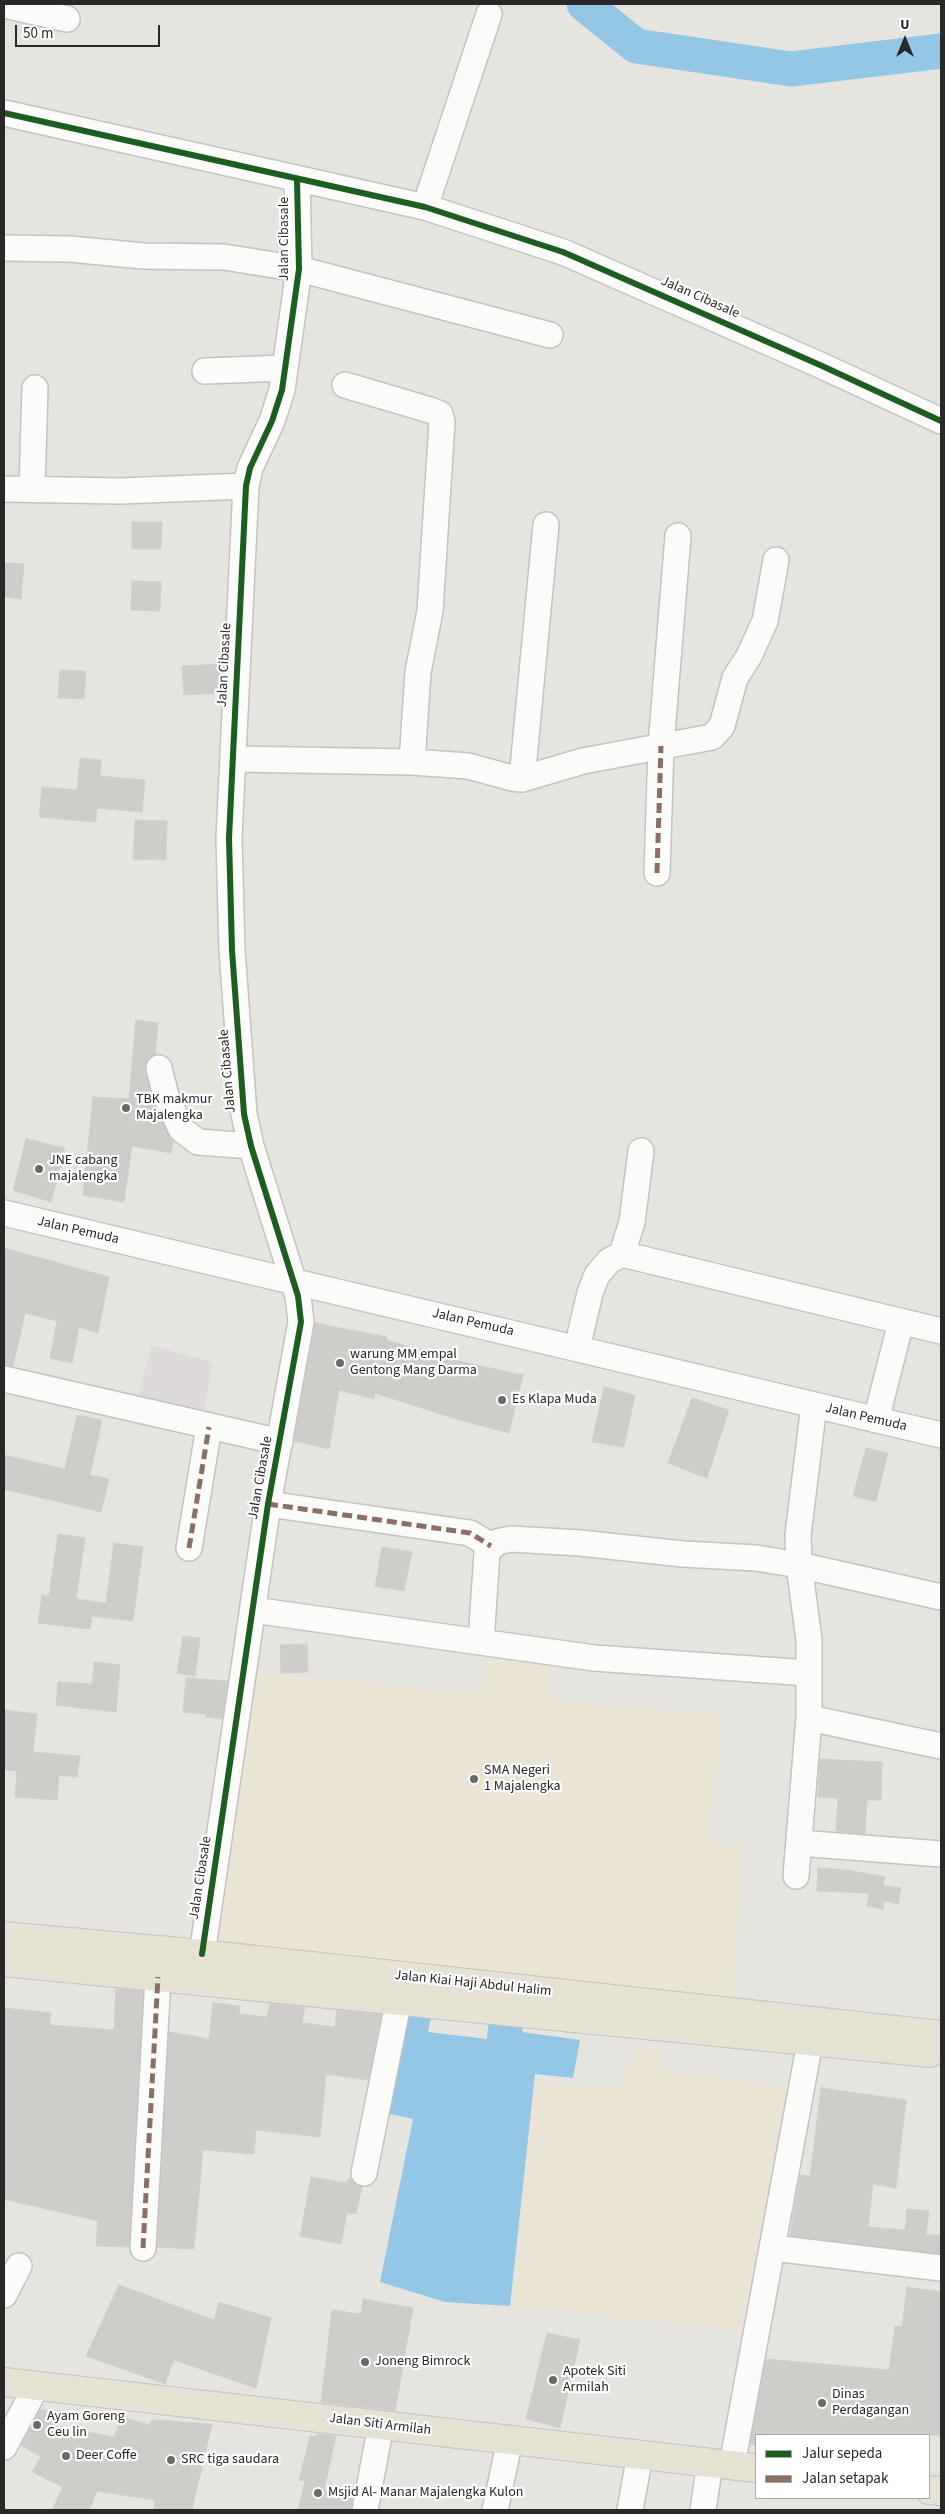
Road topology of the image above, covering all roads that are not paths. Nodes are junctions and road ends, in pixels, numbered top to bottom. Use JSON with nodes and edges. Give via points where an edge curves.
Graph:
{"nodes":[{"id":1,"x":4,"y":5,"type":"edge"},
{"id":2,"x":489,"y":14,"type":"dead end"},
{"id":3,"x":67,"y":19,"type":"dead end"},
{"id":4,"x":4,"y":113,"type":"edge"},
{"id":5,"x":297,"y":180,"type":"junction"},
{"id":6,"x":425,"y":207,"type":"junction"},
{"id":7,"x":4,"y":248,"type":"edge"},
{"id":8,"x":299,"y":269,"type":"junction"},
{"id":9,"x":550,"y":335,"type":"dead end"},
{"id":10,"x":285,"y":368,"type":"junction"},
{"id":11,"x":206,"y":371,"type":"dead end"},
{"id":12,"x":345,"y":385,"type":"dead end"},
{"id":13,"x":35,"y":388,"type":"dead end"},
{"id":14,"x":941,"y":422,"type":"edge"},
{"id":15,"x":246,"y":486,"type":"junction"},
{"id":16,"x":32,"y":488,"type":"junction"},
{"id":17,"x":4,"y":489,"type":"edge"},
{"id":18,"x":546,"y":525,"type":"dead end"},
{"id":19,"x":678,"y":536,"type":"dead end"},
{"id":20,"x":776,"y":560,"type":"dead end"},
{"id":21,"x":661,"y":746,"type":"junction"},
{"id":22,"x":233,"y":759,"type":"junction"},
{"id":23,"x":412,"y":762,"type":"junction"},
{"id":24,"x":522,"y":778,"type":"junction"},
{"id":25,"x":657,"y":873,"type":"dead end"},
{"id":26,"x":159,"y":1068,"type":"dead end"},
{"id":27,"x":251,"y":1146,"type":"junction"},
{"id":28,"x":641,"y":1151,"type":"dead end"},
{"id":29,"x":4,"y":1213,"type":"edge"},
{"id":30,"x":622,"y":1254,"type":"junction"},
{"id":31,"x":292,"y":1281,"type":"junction"},
{"id":32,"x":901,"y":1322,"type":"junction"},
{"id":33,"x":941,"y":1331,"type":"edge"},
{"id":34,"x":577,"y":1348,"type":"junction"},
{"id":35,"x":4,"y":1379,"type":"edge"},
{"id":36,"x":814,"y":1405,"type":"junction"},
{"id":37,"x":876,"y":1420,"type":"junction"},
{"id":38,"x":209,"y":1427,"type":"junction"},
{"id":39,"x":941,"y":1435,"type":"edge"},
{"id":40,"x":280,"y":1442,"type":"junction"},
{"id":41,"x":268,"y":1504,"type":"junction"},
{"id":42,"x":491,"y":1546,"type":"junction"},
{"id":43,"x":189,"y":1548,"type":"dead end"},
{"id":44,"x":799,"y":1565,"type":"junction"},
{"id":45,"x":941,"y":1597,"type":"edge"},
{"id":46,"x":253,"y":1610,"type":"junction"},
{"id":47,"x":480,"y":1642,"type":"junction"},
{"id":48,"x":808,"y":1673,"type":"junction"},
{"id":49,"x":809,"y":1718,"type":"junction"},
{"id":50,"x":941,"y":1746,"type":"edge"},
{"id":51,"x":799,"y":1843,"type":"junction"},
{"id":52,"x":941,"y":1854,"type":"edge"},
{"id":53,"x":796,"y":1876,"type":"dead end"},
{"id":54,"x":4,"y":1936,"type":"edge"},
{"id":55,"x":202,"y":1954,"type":"junction"},
{"id":56,"x":4,"y":1962,"type":"edge"},
{"id":57,"x":158,"y":1977,"type":"junction"},
{"id":58,"x":399,"y":1999,"type":"junction"},
{"id":59,"x":941,"y":2035,"type":"edge"},
{"id":60,"x":810,"y":2042,"type":"junction"},
{"id":61,"x":941,"y":2054,"type":"edge"},
{"id":62,"x":364,"y":2173,"type":"dead end"},
{"id":63,"x":143,"y":2248,"type":"dead end"},
{"id":64,"x":773,"y":2248,"type":"junction"},
{"id":65,"x":18,"y":2266,"type":"dead end"},
{"id":66,"x":941,"y":2268,"type":"edge"},
{"id":67,"x":4,"y":2295,"type":"edge"},
{"id":68,"x":4,"y":2382,"type":"edge"},
{"id":69,"x":36,"y":2387,"type":"junction"},
{"id":70,"x":381,"y":2425,"type":"junction"},
{"id":71,"x":510,"y":2440,"type":"junction"},
{"id":72,"x":4,"y":2447,"type":"edge"},
{"id":73,"x":640,"y":2455,"type":"junction"},
{"id":74,"x":733,"y":2465,"type":"edge"},
{"id":75,"x":365,"y":2510,"type":"edge"},
{"id":76,"x":495,"y":2510,"type":"edge"},
{"id":77,"x":630,"y":2510,"type":"edge"},
{"id":78,"x":703,"y":2510,"type":"edge"}],
"edges":[{"from":1,"to":3,"type":"street"},
{"from":2,"to":6,"type":"street"},
{"from":4,"to":5,"type":"street","name":"Jalan Cibasale"},
{"from":5,"to":6,"type":"street","name":"Jalan Cibasale"},
{"from":5,"to":8,"type":"street","name":"Jalan Cibasale"},
{"from":6,"to":14,"type":"street","name":"Jalan Cibasale","via":[[563,252]]},
{"from":7,"to":8,"type":"street","via":[[70,249],[143,256],[224,256]]},
{"from":8,"to":9,"type":"street"},
{"from":8,"to":10,"type":"street","name":"Jalan Cibasale"},
{"from":10,"to":11,"type":"street"},
{"from":10,"to":15,"type":"street","name":"Jalan Cibasale","via":[[278,406],[261,441]]},
{"from":12,"to":23,"type":"street","via":[[433,411],[440,414],[442,422],[430,611],[418,672]]},
{"from":13,"to":16,"type":"street"},
{"from":15,"to":16,"type":"street","via":[[121,491]]},
{"from":15,"to":22,"type":"street","name":"Jalan Cibasale"},
{"from":16,"to":17,"type":"street"},
{"from":18,"to":24,"type":"street"},
{"from":19,"to":21,"type":"street"},
{"from":20,"to":21,"type":"street","via":[[764,621],[749,656],[735,678],[718,733],[695,742]]},
{"from":21,"to":24,"type":"street","via":[[583,761]]},
{"from":21,"to":25,"type":"street"},
{"from":22,"to":23,"type":"street"},
{"from":22,"to":27,"type":"street","name":"Jalan Cibasale","via":[[229,838],[232,950],[241,1086]]},
{"from":23,"to":24,"type":"street","via":[[468,766]]},
{"from":26,"to":27,"type":"street","via":[[166,1096],[181,1129],[198,1142]]},
{"from":27,"to":31,"type":"street","name":"Jalan Cibasale"},
{"from":28,"to":30,"type":"street","via":[[632,1222]]},
{"from":29,"to":31,"type":"street","name":"Jalan Pemuda"},
{"from":30,"to":32,"type":"street"},
{"from":30,"to":34,"type":"street","via":[[609,1261],[597,1275]]},
{"from":31,"to":34,"type":"street","name":"Jalan Pemuda"},
{"from":31,"to":40,"type":"street","name":"Jalan Cibasale","via":[[298,1296],[301,1322]]},
{"from":32,"to":33,"type":"street"},
{"from":32,"to":37,"type":"street"},
{"from":34,"to":36,"type":"street","name":"Jalan Pemuda"},
{"from":35,"to":38,"type":"street"},
{"from":36,"to":37,"type":"street","name":"Jalan Pemuda"},
{"from":36,"to":44,"type":"street","via":[[798,1535]]},
{"from":37,"to":39,"type":"street","name":"Jalan Pemuda"},
{"from":38,"to":40,"type":"street"},
{"from":38,"to":43,"type":"street"},
{"from":40,"to":41,"type":"street","name":"Jalan Cibasale"},
{"from":41,"to":42,"type":"street","via":[[470,1533]]},
{"from":41,"to":46,"type":"street","name":"Jalan Cibasale"},
{"from":42,"to":44,"type":"street","via":[[511,1539],[756,1558]]},
{"from":42,"to":47,"type":"street","via":[[487,1552]]},
{"from":44,"to":45,"type":"street"},
{"from":44,"to":48,"type":"street","via":[[809,1640]]},
{"from":46,"to":47,"type":"street"},
{"from":46,"to":55,"type":"street","name":"Jalan Cibasale"},
{"from":47,"to":48,"type":"street","via":[[594,1658]]},
{"from":48,"to":49,"type":"street"},
{"from":49,"to":50,"type":"street"},
{"from":49,"to":51,"type":"street"},
{"from":51,"to":52,"type":"street"},
{"from":51,"to":53,"type":"street"},
{"from":54,"to":55,"type":"main road","name":"Jalan Kiai Haji Abdul Halim"},
{"from":55,"to":59,"type":"main road","name":"Jalan Kiai Haji Abdul Halim"},
{"from":56,"to":57,"type":"main road","name":"Jalan Kiai Haji Abdul Halim"},
{"from":57,"to":58,"type":"main road","name":"Jalan Kiai Haji Abdul Halim"},
{"from":57,"to":63,"type":"street"},
{"from":58,"to":60,"type":"main road","name":"Jalan Kiai Haji Abdul Halim"},
{"from":58,"to":62,"type":"street"},
{"from":60,"to":61,"type":"main road","name":"Jalan Kiai Haji Abdul Halim"},
{"from":60,"to":64,"type":"street"},
{"from":64,"to":66,"type":"street"},
{"from":64,"to":74,"type":"street","via":[[750,2356]]},
{"from":65,"to":67,"type":"street"},
{"from":68,"to":69,"type":"main road","name":"Jalan Siti Armilah"},
{"from":69,"to":70,"type":"main road","name":"Jalan Siti Armilah"},
{"from":69,"to":72,"type":"street"},
{"from":70,"to":71,"type":"main road","name":"Jalan Siti Armilah"},
{"from":70,"to":75,"type":"street"},
{"from":71,"to":73,"type":"main road","name":"Jalan Siti Armilah"},
{"from":71,"to":76,"type":"street"},
{"from":73,"to":74,"type":"main road","name":"Jalan Siti Armilah"},
{"from":73,"to":77,"type":"street"},
{"from":74,"to":78,"type":"street"}]}
